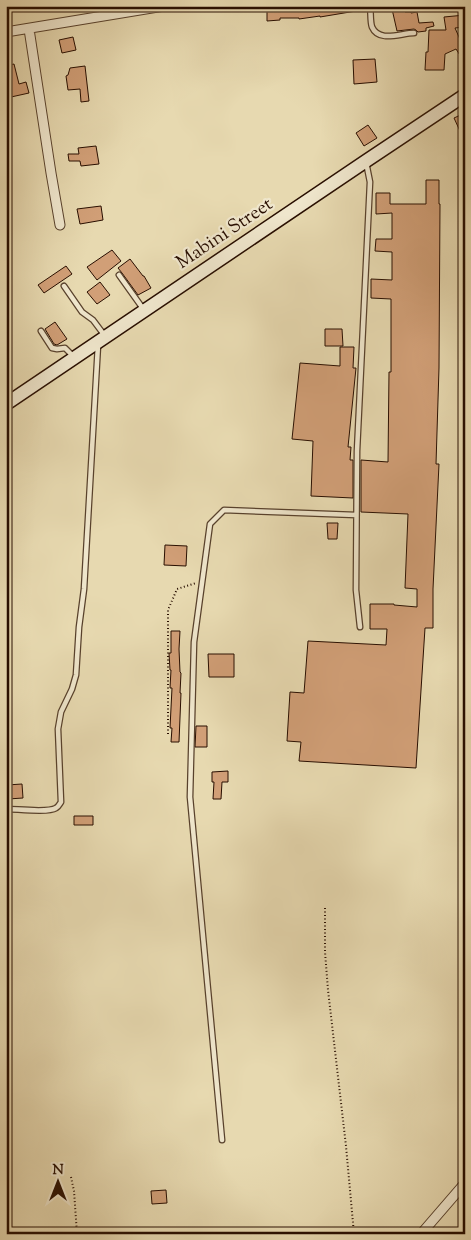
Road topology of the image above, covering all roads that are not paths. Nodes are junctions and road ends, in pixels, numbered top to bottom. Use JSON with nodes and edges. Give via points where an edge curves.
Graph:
{"nodes":[{"id":1,"x":164,"y":6,"type":"edge"},
{"id":2,"x":370,"y":6,"type":"edge"},
{"id":3,"x":29,"y":29,"type":"junction"},
{"id":4,"x":6,"y":32,"type":"edge"},
{"id":5,"x":414,"y":33,"type":"dead end"},
{"id":6,"x":465,"y":95,"type":"edge"},
{"id":7,"x":366,"y":161,"type":"junction"},
{"id":8,"x":60,"y":224,"type":"dead end"},
{"id":9,"x":119,"y":275,"type":"dead end"},
{"id":10,"x":64,"y":286,"type":"dead end"},
{"id":11,"x":145,"y":311,"type":"junction"},
{"id":12,"x":40,"y":331,"type":"dead end"},
{"id":13,"x":102,"y":340,"type":"junction"},
{"id":14,"x":74,"y":358,"type":"junction"},
{"id":15,"x":6,"y":404,"type":"edge"},
{"id":16,"x":356,"y":515,"type":"junction"},
{"id":17,"x":360,"y":627,"type":"dead end"},
{"id":18,"x":6,"y":809,"type":"edge"},
{"id":19,"x":222,"y":1140,"type":"dead end"},
{"id":20,"x":465,"y":1183,"type":"edge"},
{"id":21,"x":420,"y":1234,"type":"edge"}],
"edges":[{"from":1,"to":3,"type":"street"},
{"from":2,"to":5,"type":"lane","via":[[372,27],[377,33],[389,37]]},
{"from":3,"to":4,"type":"street"},
{"from":3,"to":8,"type":"street"},
{"from":6,"to":7,"type":"main road","name":"Mabini Street"},
{"from":7,"to":11,"type":"main road","name":"Mabini Street"},
{"from":7,"to":16,"type":"lane","via":[[370,182]]},
{"from":9,"to":11,"type":"lane"},
{"from":10,"to":13,"type":"lane","via":[[82,312],[93,320]]},
{"from":11,"to":13,"type":"main road","name":"Mabini Street"},
{"from":12,"to":14,"type":"lane","via":[[52,348],[65,348]]},
{"from":13,"to":14,"type":"main road","name":"Mabini Street"},
{"from":13,"to":18,"type":"lane","via":[[76,675],[61,712],[58,729],[60,802],[55,809],[48,811]]},
{"from":14,"to":15,"type":"main road","name":"Mabini Street"},
{"from":16,"to":17,"type":"lane","via":[[356,590]]},
{"from":16,"to":19,"type":"lane","via":[[224,510],[210,524],[194,642],[190,797]]},
{"from":20,"to":21,"type":"street"}]}
